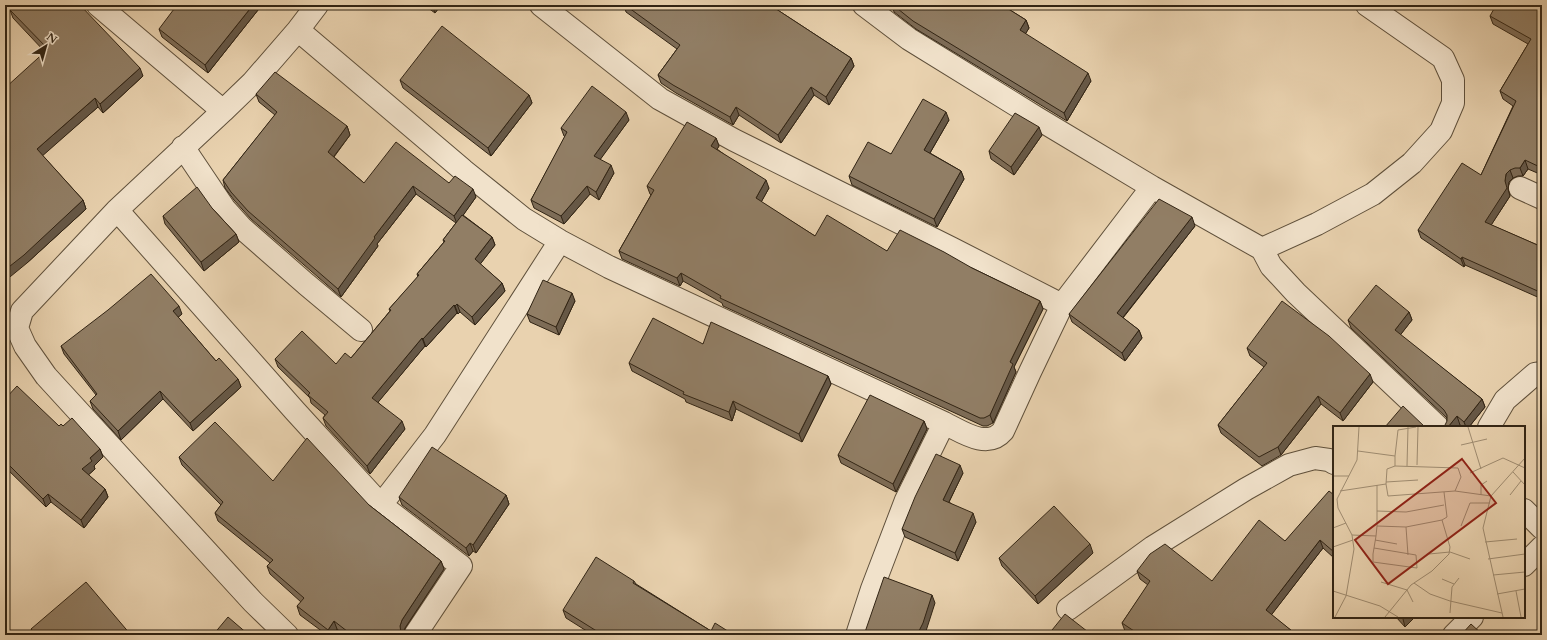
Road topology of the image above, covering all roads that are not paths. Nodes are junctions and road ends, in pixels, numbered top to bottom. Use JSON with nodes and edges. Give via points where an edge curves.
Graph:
{"nodes":[{"id":1,"x":98,"y":5,"type":"edge"},
{"id":2,"x":317,"y":5,"type":"edge"},
{"id":3,"x":541,"y":5,"type":"edge"},
{"id":4,"x":864,"y":5,"type":"edge"},
{"id":5,"x":1367,"y":5,"type":"edge"},
{"id":6,"x":298,"y":30,"type":"junction"},
{"id":7,"x":223,"y":111,"type":"junction"},
{"id":8,"x":183,"y":147,"type":"junction"},
{"id":9,"x":1152,"y":187,"type":"junction"},
{"id":10,"x":1520,"y":188,"type":"dead end"},
{"id":11,"x":1542,"y":198,"type":"edge"},
{"id":12,"x":117,"y":210,"type":"junction"},
{"id":13,"x":560,"y":241,"type":"junction"},
{"id":14,"x":1266,"y":257,"type":"junction"},
{"id":15,"x":1062,"y":305,"type":"junction"},
{"id":16,"x":361,"y":330,"type":"dead end"},
{"id":17,"x":1542,"y":373,"type":"edge"},
{"id":18,"x":944,"y":423,"type":"junction"},
{"id":19,"x":1437,"y":426,"type":"edge"},
{"id":20,"x":1490,"y":426,"type":"edge"},
{"id":21,"x":1333,"y":462,"type":"edge"},
{"id":22,"x":381,"y":505,"type":"junction"},
{"id":23,"x":1525,"y":511,"type":"edge"},
{"id":24,"x":1542,"y":528,"type":"edge"},
{"id":25,"x":1542,"y":547,"type":"edge"},
{"id":26,"x":1525,"y":564,"type":"edge"},
{"id":27,"x":1068,"y":609,"type":"dead end"},
{"id":28,"x":1471,"y":618,"type":"edge"},
{"id":29,"x":287,"y":635,"type":"edge"},
{"id":30,"x":415,"y":635,"type":"edge"},
{"id":31,"x":857,"y":635,"type":"edge"},
{"id":32,"x":1454,"y":635,"type":"edge"}],
"edges":[{"from":1,"to":7,"type":"street"},
{"from":2,"to":6,"type":"street"},
{"from":3,"to":15,"type":"street","via":[[660,99],[734,140]]},
{"from":4,"to":9,"type":"street","via":[[909,39]]},
{"from":5,"to":14,"type":"street","via":[[1443,58],[1453,80],[1453,103],[1441,131],[1412,163],[1373,194],[1316,224]]},
{"from":6,"to":7,"type":"street","via":[[252,83]]},
{"from":6,"to":13,"type":"street","via":[[463,170],[524,218]]},
{"from":7,"to":8,"type":"street"},
{"from":8,"to":12,"type":"street"},
{"from":8,"to":16,"type":"street","via":[[224,208],[242,228]]},
{"from":9,"to":14,"type":"street"},
{"from":9,"to":15,"type":"street"},
{"from":10,"to":11,"type":"street"},
{"from":12,"to":22,"type":"street"},
{"from":12,"to":29,"type":"street","via":[[22,311],[17,328],[25,346],[46,376],[253,602]]},
{"from":13,"to":18,"type":"street","via":[[630,277]]},
{"from":13,"to":22,"type":"street","via":[[435,435]]},
{"from":14,"to":19,"type":"street","via":[[1296,293]]},
{"from":15,"to":18,"type":"street","via":[[999,436],[987,440],[975,438]]},
{"from":17,"to":20,"type":"street","via":[[1535,374],[1505,400]]},
{"from":18,"to":31,"type":"street","via":[[906,500]]},
{"from":21,"to":27,"type":"street","via":[[1315,458],[1289,465],[1154,547]]},
{"from":22,"to":30,"type":"street","via":[[461,566]]},
{"from":23,"to":24,"type":"street"},
{"from":25,"to":26,"type":"street"},
{"from":28,"to":32,"type":"street"}]}
